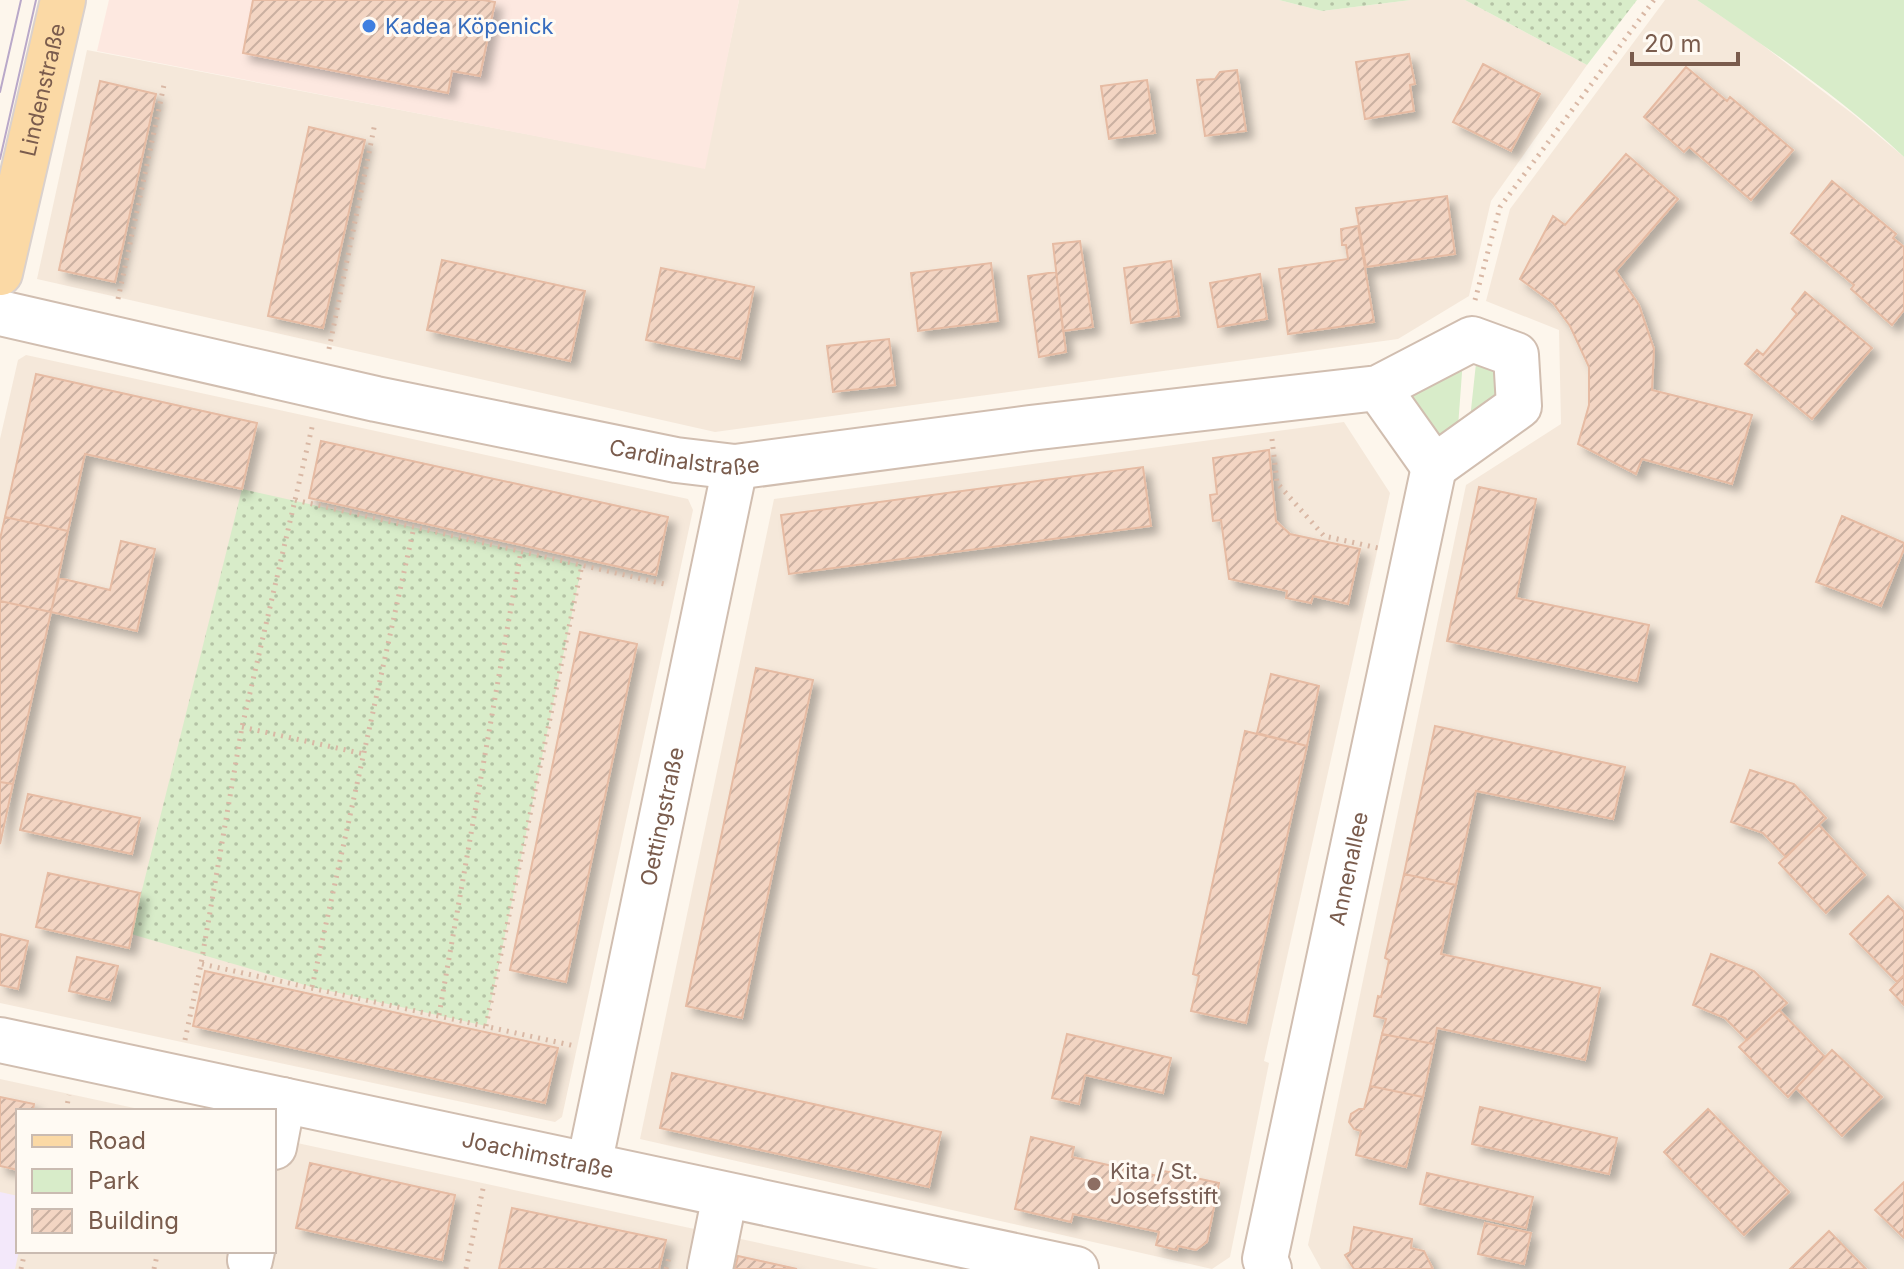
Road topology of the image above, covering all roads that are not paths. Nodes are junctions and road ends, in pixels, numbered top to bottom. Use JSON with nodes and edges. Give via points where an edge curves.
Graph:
{"nodes":[{"id":1,"x":63,"y":0,"type":"edge"},
{"id":2,"x":0,"y":273,"type":"edge"},
{"id":3,"x":0,"y":313,"type":"edge"},
{"id":4,"x":1378,"y":388,"type":"junction"},
{"id":5,"x":735,"y":467,"type":"junction"},
{"id":6,"x":1434,"y":467,"type":"junction"},
{"id":7,"x":0,"y":1040,"type":"edge"},
{"id":8,"x":283,"y":1100,"type":"junction"},
{"id":9,"x":276,"y":1137,"type":"edge"},
{"id":10,"x":589,"y":1165,"type":"junction"},
{"id":11,"x":725,"y":1195,"type":"junction"},
{"id":12,"x":710,"y":1269,"type":"edge"},
{"id":13,"x":1076,"y":1269,"type":"edge"},
{"id":14,"x":1269,"y":1269,"type":"edge"}],
"edges":[{"from":1,"to":2,"type":"main road","name":"Lindenstraße"},
{"from":3,"to":5,"type":"street","name":"Cardinalstraße","via":[[376,399],[676,460]]},
{"from":4,"to":5,"type":"street","name":"Cardinalstraße"},
{"from":4,"to":6,"type":"street"},
{"from":4,"to":6,"type":"street","via":[[1472,339],[1516,355],[1519,406]]},
{"from":5,"to":10,"type":"street","name":"Oettingstraße"},
{"from":6,"to":14,"type":"street","name":"Annenallee","via":[[1267,1245]]},
{"from":7,"to":8,"type":"street","name":"Joachimstraße"},
{"from":8,"to":9,"type":"street"},
{"from":8,"to":10,"type":"street","name":"Joachimstraße"},
{"from":10,"to":11,"type":"street","name":"Joachimstraße"},
{"from":11,"to":12,"type":"street"},
{"from":11,"to":13,"type":"street","name":"Joachimstraße"}]}
